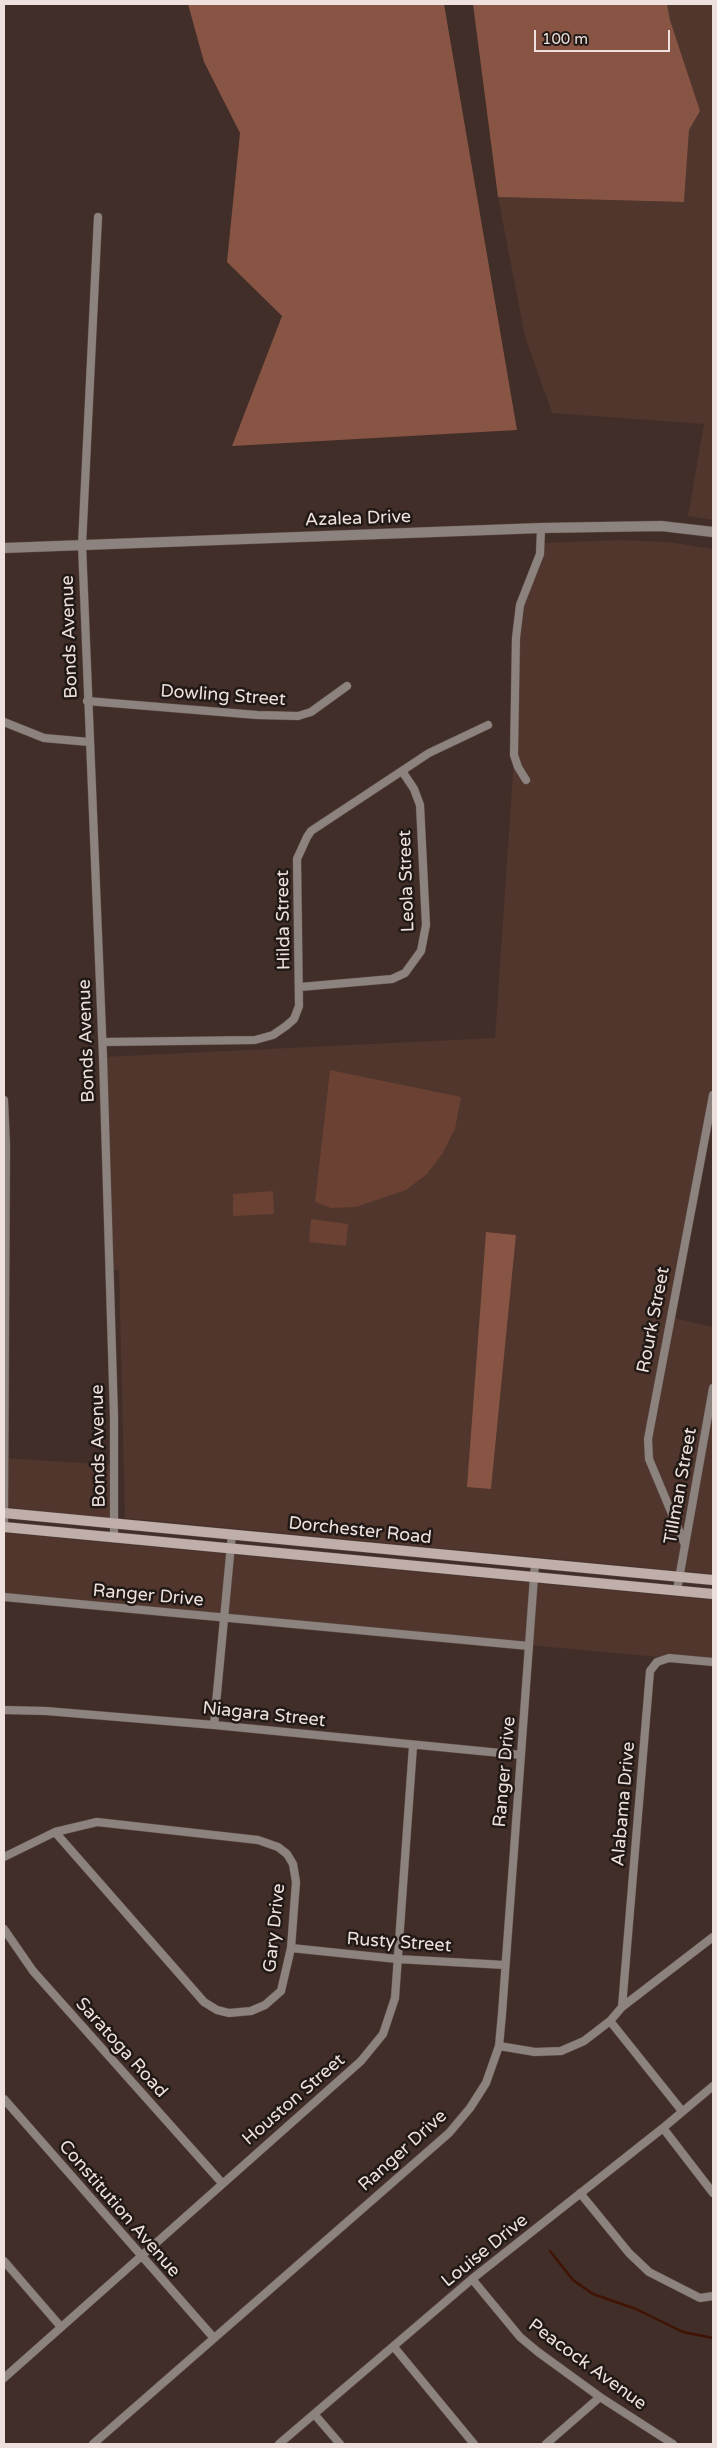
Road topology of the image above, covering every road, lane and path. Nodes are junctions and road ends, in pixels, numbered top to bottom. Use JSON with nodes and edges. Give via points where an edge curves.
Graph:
{"nodes":[{"id":1,"x":98,"y":217,"type":"dead end"},
{"id":2,"x":541,"y":528,"type":"junction"},
{"id":3,"x":713,"y":532,"type":"edge"},
{"id":4,"x":82,"y":544,"type":"junction"},
{"id":5,"x":4,"y":548,"type":"edge"},
{"id":6,"x":347,"y":686,"type":"dead end"},
{"id":7,"x":87,"y":701,"type":"junction"},
{"id":8,"x":4,"y":722,"type":"edge"},
{"id":9,"x":488,"y":725,"type":"dead end"},
{"id":10,"x":89,"y":742,"type":"junction"},
{"id":11,"x":402,"y":771,"type":"junction"},
{"id":12,"x":526,"y":780,"type":"dead end"},
{"id":13,"x":300,"y":987,"type":"junction"},
{"id":14,"x":102,"y":1042,"type":"junction"},
{"id":15,"x":713,"y":1095,"type":"edge"},
{"id":16,"x":4,"y":1100,"type":"edge"},
{"id":17,"x":713,"y":1388,"type":"edge"},
{"id":18,"x":4,"y":1515,"type":"edge"},
{"id":19,"x":116,"y":1523,"type":"junction"},
{"id":20,"x":4,"y":1527,"type":"edge"},
{"id":21,"x":232,"y":1534,"type":"junction"},
{"id":22,"x":114,"y":1537,"type":"junction"},
{"id":23,"x":685,"y":1545,"type":"junction"},
{"id":24,"x":231,"y":1547,"type":"junction"},
{"id":25,"x":535,"y":1563,"type":"junction"},
{"id":26,"x":534,"y":1577,"type":"junction"},
{"id":27,"x":680,"y":1577,"type":"junction"},
{"id":28,"x":713,"y":1580,"type":"edge"},
{"id":29,"x":677,"y":1590,"type":"junction"},
{"id":30,"x":713,"y":1594,"type":"edge"},
{"id":31,"x":4,"y":1597,"type":"edge"},
{"id":32,"x":224,"y":1618,"type":"junction"},
{"id":33,"x":529,"y":1646,"type":"junction"},
{"id":34,"x":713,"y":1662,"type":"edge"},
{"id":35,"x":4,"y":1710,"type":"edge"},
{"id":36,"x":214,"y":1725,"type":"junction"},
{"id":37,"x":413,"y":1746,"type":"junction"},
{"id":38,"x":521,"y":1754,"type":"junction"},
{"id":39,"x":55,"y":1832,"type":"junction"},
{"id":40,"x":4,"y":1858,"type":"edge"},
{"id":41,"x":4,"y":1929,"type":"edge"},
{"id":42,"x":713,"y":1937,"type":"edge"},
{"id":43,"x":291,"y":1948,"type":"junction"},
{"id":44,"x":397,"y":1959,"type":"junction"},
{"id":45,"x":504,"y":1965,"type":"junction"},
{"id":46,"x":622,"y":2007,"type":"junction"},
{"id":47,"x":610,"y":2021,"type":"junction"},
{"id":48,"x":499,"y":2046,"type":"junction"},
{"id":49,"x":713,"y":2086,"type":"edge"},
{"id":50,"x":4,"y":2099,"type":"edge"},
{"id":51,"x":682,"y":2111,"type":"junction"},
{"id":52,"x":663,"y":2128,"type":"junction"},
{"id":53,"x":222,"y":2183,"type":"junction"},
{"id":54,"x":580,"y":2193,"type":"junction"},
{"id":55,"x":713,"y":2193,"type":"edge"},
{"id":56,"x":141,"y":2257,"type":"junction"},
{"id":57,"x":4,"y":2261,"type":"edge"},
{"id":58,"x":472,"y":2279,"type":"junction"},
{"id":59,"x":713,"y":2296,"type":"edge"},
{"id":60,"x":61,"y":2327,"type":"junction"},
{"id":61,"x":213,"y":2337,"type":"junction"},
{"id":62,"x":394,"y":2347,"type":"junction"},
{"id":63,"x":4,"y":2378,"type":"edge"},
{"id":64,"x":600,"y":2397,"type":"junction"},
{"id":65,"x":315,"y":2415,"type":"junction"},
{"id":66,"x":92,"y":2444,"type":"edge"},
{"id":67,"x":279,"y":2444,"type":"edge"},
{"id":68,"x":340,"y":2444,"type":"edge"},
{"id":69,"x":474,"y":2444,"type":"edge"},
{"id":70,"x":546,"y":2444,"type":"edge"},
{"id":71,"x":674,"y":2444,"type":"edge"}],
"edges":[{"from":1,"to":4,"type":"street","name":"Bonds Avenue"},
{"from":2,"to":3,"type":"street","name":"Azalea Drive","via":[[661,526]]},
{"from":2,"to":4,"type":"street","name":"Azalea Drive"},
{"from":2,"to":12,"type":"street","via":[[540,554],[520,605],[516,638],[514,755]]},
{"from":4,"to":5,"type":"street","name":"Azalea Drive"},
{"from":4,"to":7,"type":"street","name":"Bonds Avenue"},
{"from":6,"to":7,"type":"street","name":"Dowling Street","via":[[311,712],[298,716]]},
{"from":7,"to":10,"type":"street","name":"Bonds Avenue"},
{"from":8,"to":10,"type":"street","via":[[44,738]]},
{"from":9,"to":11,"type":"street","name":"Hilda Street","via":[[429,753]]},
{"from":10,"to":14,"type":"street","name":"Bonds Avenue"},
{"from":11,"to":13,"type":"street","name":"Hilda Street","via":[[311,831],[300,848],[297,859]]},
{"from":11,"to":13,"type":"street","name":"Leola Street","via":[[420,805],[426,925],[421,951],[405,973],[392,979]]},
{"from":13,"to":14,"type":"street","name":"Hilda Street","via":[[299,1006],[294,1018],[273,1035],[255,1040]]},
{"from":14,"to":19,"type":"street","name":"Bonds Avenue"},
{"from":15,"to":23,"type":"street","name":"Rourk Street","via":[[648,1439],[649,1459]]},
{"from":16,"to":18,"type":"street"},
{"from":17,"to":23,"type":"street","name":"Tillman Street"},
{"from":18,"to":19,"type":"main road","name":"Dorchester Road"},
{"from":19,"to":21,"type":"main road","name":"Dorchester Road"},
{"from":19,"to":22,"type":"street","name":"Bonds Avenue"},
{"from":20,"to":22,"type":"main road","name":"Dorchester Road"},
{"from":21,"to":24,"type":"street"},
{"from":21,"to":25,"type":"main road","name":"Dorchester Road"},
{"from":22,"to":24,"type":"main road","name":"Dorchester Road"},
{"from":23,"to":27,"type":"street","name":"Tillman Street"},
{"from":24,"to":26,"type":"main road","name":"Dorchester Road"},
{"from":24,"to":32,"type":"street"},
{"from":25,"to":26,"type":"street","name":"Ranger Drive"},
{"from":25,"to":27,"type":"main road","name":"Dorchester Road"},
{"from":26,"to":29,"type":"main road","name":"Dorchester Road"},
{"from":26,"to":33,"type":"street","name":"Ranger Drive"},
{"from":27,"to":28,"type":"main road","name":"Dorchester Road"},
{"from":27,"to":29,"type":"street","name":"Tillman Street"},
{"from":29,"to":30,"type":"main road","name":"Dorchester Road"},
{"from":31,"to":32,"type":"street","name":"Ranger Drive"},
{"from":32,"to":33,"type":"street","name":"Ranger Drive"},
{"from":32,"to":36,"type":"street"},
{"from":33,"to":38,"type":"street","name":"Ranger Drive"},
{"from":34,"to":46,"type":"street","name":"Alabama Drive","via":[[669,1658],[657,1662],[650,1671]]},
{"from":35,"to":36,"type":"street","name":"Niagara Street","via":[[46,1710]]},
{"from":36,"to":37,"type":"street","name":"Niagara Street"},
{"from":37,"to":38,"type":"street","name":"Niagara Street"},
{"from":37,"to":44,"type":"street","name":"Houston Street"},
{"from":38,"to":45,"type":"street","name":"Ranger Drive"},
{"from":39,"to":40,"type":"street","name":"Gary Drive"},
{"from":39,"to":43,"type":"street","name":"Gary Drive","via":[[97,1822],[258,1840],[278,1847],[287,1854],[295,1872]]},
{"from":39,"to":43,"type":"street","name":"Gary Drive","via":[[204,2002],[217,2010],[230,2013],[250,2011],[275,1998],[284,1983]]},
{"from":41,"to":53,"type":"street","name":"Saratoga Road","via":[[32,1970]]},
{"from":42,"to":46,"type":"street"},
{"from":43,"to":44,"type":"street","name":"Rusty Street"},
{"from":44,"to":45,"type":"street","name":"Rusty Street"},
{"from":44,"to":53,"type":"street","name":"Houston Street","via":[[395,1998],[383,2034],[361,2061]]},
{"from":45,"to":48,"type":"street","name":"Ranger Drive"},
{"from":46,"to":47,"type":"street"},
{"from":47,"to":48,"type":"street","via":[[584,2040],[560,2051],[535,2052]]},
{"from":47,"to":51,"type":"street"},
{"from":48,"to":61,"type":"street","name":"Ranger Drive","via":[[486,2083],[449,2133]]},
{"from":49,"to":51,"type":"street","name":"Louise Drive"},
{"from":50,"to":56,"type":"street","name":"Constitution Avenue"},
{"from":51,"to":52,"type":"street","name":"Louise Drive"},
{"from":52,"to":54,"type":"street","name":"Louise Drive"},
{"from":52,"to":55,"type":"street"},
{"from":53,"to":56,"type":"street","name":"Houston Street"},
{"from":54,"to":58,"type":"street","name":"Louise Drive"},
{"from":54,"to":59,"type":"street","via":[[629,2253],[649,2272],[700,2298]]},
{"from":56,"to":60,"type":"street","name":"Houston Street"},
{"from":56,"to":61,"type":"street","name":"Constitution Avenue"},
{"from":57,"to":60,"type":"street"},
{"from":58,"to":62,"type":"street","name":"Louise Drive"},
{"from":58,"to":64,"type":"street","name":"Peacock Avenue","via":[[520,2337]]},
{"from":60,"to":63,"type":"street","name":"Houston Street"},
{"from":61,"to":66,"type":"street","name":"Ranger Drive"},
{"from":62,"to":65,"type":"street","name":"Louise Drive"},
{"from":62,"to":69,"type":"street"},
{"from":64,"to":70,"type":"street"},
{"from":64,"to":71,"type":"street","name":"Peacock Avenue"},
{"from":65,"to":67,"type":"street","name":"Louise Drive"},
{"from":65,"to":68,"type":"street"}]}
